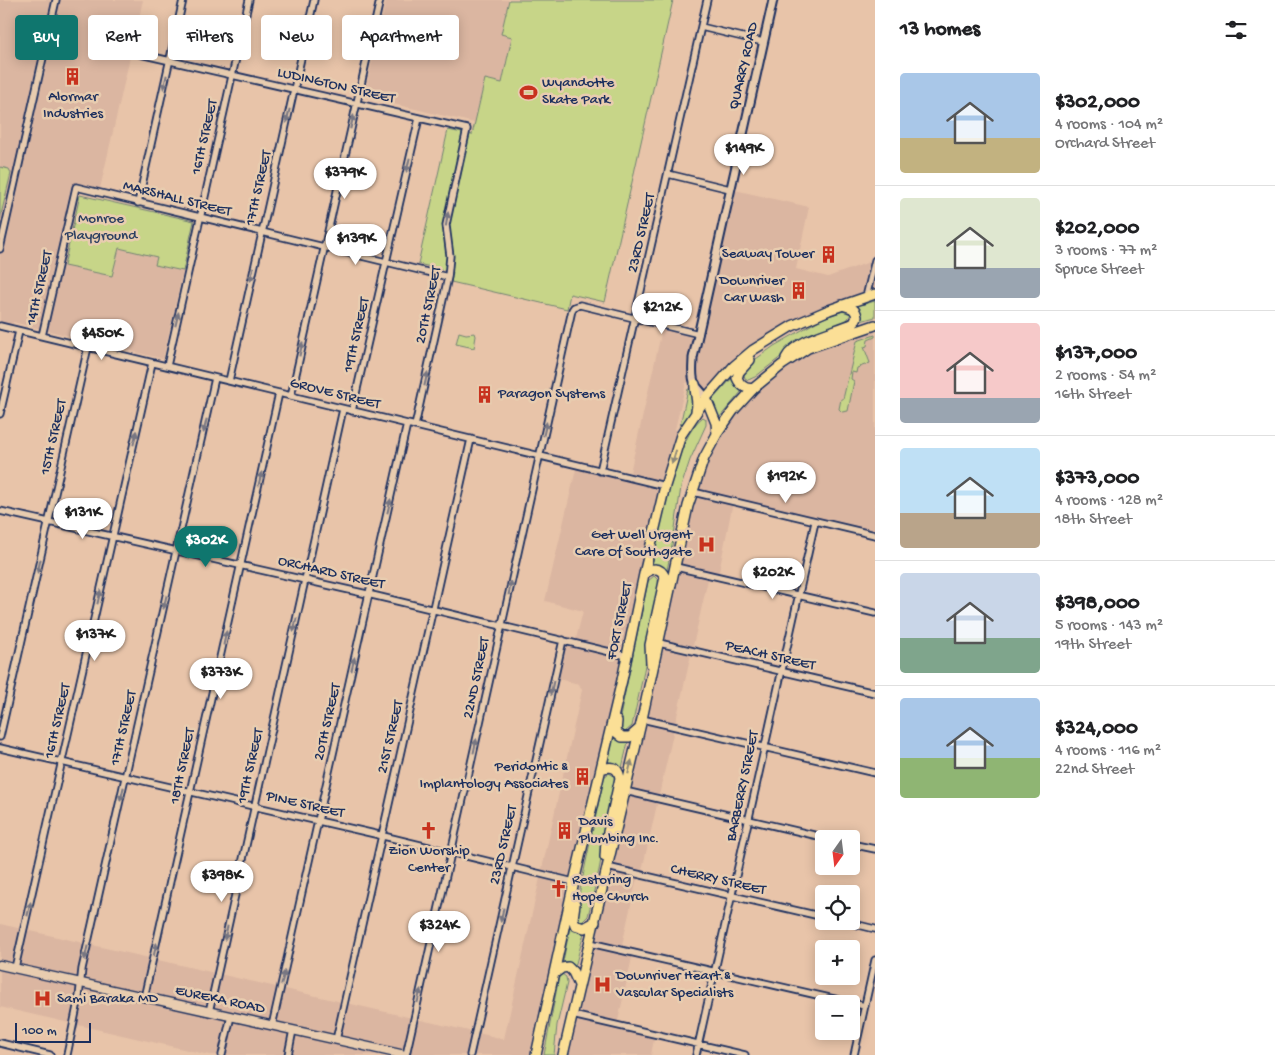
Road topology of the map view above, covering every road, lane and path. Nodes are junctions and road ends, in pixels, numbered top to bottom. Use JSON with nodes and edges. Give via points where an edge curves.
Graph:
{"nodes":[{"id":1,"x":56,"y":0,"type":"edge"},
{"id":2,"x":183,"y":0,"type":"edge"},
{"id":3,"x":249,"y":0,"type":"edge"},
{"id":4,"x":314,"y":0,"type":"edge"},
{"id":5,"x":380,"y":0,"type":"edge"},
{"id":6,"x":707,"y":0,"type":"edge"},
{"id":7,"x":773,"y":0,"type":"edge"},
{"id":8,"x":180,"y":15,"type":"edge"},
{"id":9,"x":701,"y":27,"type":"junction"},
{"id":10,"x":763,"y":42,"type":"junction"},
{"id":11,"x":170,"y":60,"type":"joint"},
{"id":12,"x":232,"y":75,"type":"junction"},
{"id":13,"x":294,"y":89,"type":"junction"},
{"id":14,"x":356,"y":103,"type":"junction"},
{"id":15,"x":419,"y":118,"type":"junction"},
{"id":16,"x":467,"y":129,"type":"joint"},
{"id":17,"x":668,"y":174,"type":"junction"},
{"id":18,"x":76,"y":188,"type":"joint"},
{"id":19,"x":730,"y":189,"type":"junction"},
{"id":20,"x":138,"y":203,"type":"junction"},
{"id":21,"x":200,"y":218,"type":"junction"},
{"id":22,"x":262,"y":233,"type":"junction"},
{"id":23,"x":324,"y":247,"type":"junction"},
{"id":24,"x":0,"y":249,"type":"edge"},
{"id":25,"x":875,"y":260,"type":"edge"},
{"id":26,"x":386,"y":262,"type":"junction"},
{"id":27,"x":448,"y":277,"type":"junction"},
{"id":28,"x":875,"y":294,"type":"edge"},
{"id":29,"x":866,"y":297,"type":"junction"},
{"id":30,"x":842,"y":305,"type":"junction"},
{"id":31,"x":635,"y":318,"type":"junction"},
{"id":32,"x":810,"y":318,"type":"junction"},
{"id":33,"x":875,"y":325,"type":"edge"},
{"id":34,"x":0,"y":326,"type":"edge"},
{"id":35,"x":19,"y":331,"type":"junction"},
{"id":36,"x":699,"y":334,"type":"junction"},
{"id":37,"x":42,"y":336,"type":"junction"},
{"id":38,"x":88,"y":347,"type":"junction"},
{"id":39,"x":152,"y":363,"type":"junction"},
{"id":40,"x":782,"y":365,"type":"junction"},
{"id":41,"x":167,"y":366,"type":"junction"},
{"id":42,"x":215,"y":378,"type":"junction"},
{"id":43,"x":229,"y":381,"type":"junction"},
{"id":44,"x":695,"y":384,"type":"junction"},
{"id":45,"x":754,"y":388,"type":"junction"},
{"id":46,"x":280,"y":393,"type":"junction"},
{"id":47,"x":291,"y":396,"type":"junction"},
{"id":48,"x":706,"y":398,"type":"junction"},
{"id":49,"x":343,"y":409,"type":"junction"},
{"id":50,"x":352,"y":411,"type":"junction"},
{"id":51,"x":696,"y":413,"type":"junction"},
{"id":52,"x":0,"y":414,"type":"edge"},
{"id":53,"x":407,"y":424,"type":"junction"},
{"id":54,"x":415,"y":426,"type":"junction"},
{"id":55,"x":717,"y":434,"type":"junction"},
{"id":56,"x":471,"y":439,"type":"junction"},
{"id":57,"x":538,"y":456,"type":"junction"},
{"id":58,"x":600,"y":470,"type":"junction"},
{"id":59,"x":665,"y":486,"type":"junction"},
{"id":60,"x":693,"y":492,"type":"junction"},
{"id":61,"x":0,"y":511,"type":"edge"},
{"id":62,"x":48,"y":522,"type":"junction"},
{"id":63,"x":815,"y":522,"type":"junction"},
{"id":64,"x":875,"y":535,"type":"edge"},
{"id":65,"x":113,"y":536,"type":"junction"},
{"id":66,"x":176,"y":551,"type":"junction"},
{"id":67,"x":240,"y":565,"type":"junction"},
{"id":68,"x":676,"y":567,"type":"junction"},
{"id":69,"x":644,"y":574,"type":"junction"},
{"id":70,"x":305,"y":579,"type":"junction"},
{"id":71,"x":369,"y":594,"type":"junction"},
{"id":72,"x":799,"y":595,"type":"junction"},
{"id":73,"x":433,"y":609,"type":"junction"},
{"id":74,"x":875,"y":613,"type":"edge"},
{"id":75,"x":502,"y":625,"type":"junction"},
{"id":76,"x":631,"y":632,"type":"junction"},
{"id":77,"x":562,"y":640,"type":"junction"},
{"id":78,"x":659,"y":644,"type":"junction"},
{"id":79,"x":627,"y":656,"type":"junction"},
{"id":80,"x":782,"y":671,"type":"junction"},
{"id":81,"x":651,"y":680,"type":"junction"},
{"id":82,"x":875,"y":693,"type":"edge"},
{"id":83,"x":642,"y":719,"type":"junction"},
{"id":84,"x":640,"y":729,"type":"junction"},
{"id":85,"x":0,"y":737,"type":"edge"},
{"id":86,"x":764,"y":747,"type":"junction"},
{"id":87,"x":0,"y":748,"type":"edge"},
{"id":88,"x":62,"y":762,"type":"junction"},
{"id":89,"x":601,"y":770,"type":"junction"},
{"id":90,"x":875,"y":773,"type":"edge"},
{"id":91,"x":126,"y":777,"type":"junction"},
{"id":92,"x":191,"y":791,"type":"junction"},
{"id":93,"x":625,"y":791,"type":"junction"},
{"id":94,"x":254,"y":806,"type":"junction"},
{"id":95,"x":318,"y":820,"type":"junction"},
{"id":96,"x":749,"y":820,"type":"junction"},
{"id":97,"x":587,"y":828,"type":"junction"},
{"id":98,"x":382,"y":835,"type":"junction"},
{"id":99,"x":815,"y":835,"type":"edge"},
{"id":100,"x":860,"y":846,"type":"edge"},
{"id":101,"x":875,"y":849,"type":"edge"},
{"id":102,"x":452,"y":852,"type":"junction"},
{"id":103,"x":512,"y":866,"type":"junction"},
{"id":104,"x":607,"y":867,"type":"junction"},
{"id":105,"x":604,"y":880,"type":"junction"},
{"id":106,"x":574,"y":882,"type":"junction"},
{"id":107,"x":732,"y":896,"type":"junction"},
{"id":108,"x":815,"y":915,"type":"edge"},
{"id":109,"x":595,"y":922,"type":"junction"},
{"id":110,"x":860,"y":925,"type":"edge"},
{"id":111,"x":875,"y":929,"type":"edge"},
{"id":112,"x":590,"y":943,"type":"junction"},
{"id":113,"x":875,"y":960,"type":"edge"},
{"id":114,"x":0,"y":965,"type":"edge"},
{"id":115,"x":15,"y":968,"type":"junction"},
{"id":116,"x":714,"y":972,"type":"junction"},
{"id":117,"x":554,"y":975,"type":"junction"},
{"id":118,"x":81,"y":983,"type":"junction"},
{"id":119,"x":579,"y":985,"type":"junction"},
{"id":120,"x":144,"y":998,"type":"junction"},
{"id":121,"x":865,"y":1006,"type":"junction"},
{"id":122,"x":209,"y":1012,"type":"junction"},
{"id":123,"x":572,"y":1015,"type":"junction"},
{"id":124,"x":231,"y":1016,"type":"junction"},
{"id":125,"x":272,"y":1026,"type":"junction"},
{"id":126,"x":293,"y":1030,"type":"junction"},
{"id":127,"x":336,"y":1040,"type":"junction"},
{"id":128,"x":0,"y":1043,"type":"edge"},
{"id":129,"x":698,"y":1044,"type":"junction"},
{"id":130,"x":372,"y":1051,"type":"edge"},
{"id":131,"x":50,"y":1055,"type":"edge"},
{"id":132,"x":67,"y":1055,"type":"edge"},
{"id":133,"x":222,"y":1055,"type":"edge"},
{"id":134,"x":288,"y":1055,"type":"edge"},
{"id":135,"x":405,"y":1055,"type":"edge"},
{"id":136,"x":470,"y":1055,"type":"edge"},
{"id":137,"x":536,"y":1055,"type":"edge"},
{"id":138,"x":563,"y":1055,"type":"edge"},
{"id":139,"x":696,"y":1055,"type":"edge"},
{"id":140,"x":746,"y":1055,"type":"edge"},
{"id":141,"x":854,"y":1055,"type":"edge"}],
"edges":[{"from":1,"to":24,"type":"street"},
{"from":2,"to":8,"type":"street"},
{"from":3,"to":12,"type":"street","name":"16TH STREET"},
{"from":4,"to":13,"type":"street","name":"17TH STREET"},
{"from":5,"to":14,"type":"street"},
{"from":6,"to":9,"type":"street","name":"23RD STREET"},
{"from":7,"to":10,"type":"street","name":"QUARRY ROAD"},
{"from":9,"to":10,"type":"street"},
{"from":9,"to":17,"type":"street","name":"23RD STREET"},
{"from":10,"to":19,"type":"street","name":"QUARRY ROAD"},
{"from":11,"to":12,"type":"street","name":"LUDINGTON STREET"},
{"from":11,"to":20,"type":"street","one_way":true},
{"from":12,"to":13,"type":"street","name":"LUDINGTON STREET"},
{"from":12,"to":21,"type":"street","name":"16TH STREET"},
{"from":13,"to":14,"type":"street","name":"LUDINGTON STREET"},
{"from":13,"to":22,"type":"street","name":"17TH STREET","one_way":true},
{"from":14,"to":15,"type":"street","name":"LUDINGTON STREET"},
{"from":23,"to":14,"type":"street","one_way":true},
{"from":15,"to":16,"type":"street","name":"LUDINGTON STREET"},
{"from":15,"to":26,"type":"street","name":"19TH STREET","one_way":true},
{"from":27,"to":16,"type":"street","name":"20TH STREET","one_way":true,"via":[[450,256],[446,225]]},
{"from":17,"to":19,"type":"street"},
{"from":17,"to":31,"type":"street","name":"23RD STREET"},
{"from":18,"to":20,"type":"street","name":"MARSHALL STREET"},
{"from":18,"to":37,"type":"street","name":"14TH STREET"},
{"from":19,"to":36,"type":"street","name":"QUARRY ROAD"},
{"from":20,"to":21,"type":"street","name":"MARSHALL STREET"},
{"from":21,"to":22,"type":"street","name":"MARSHALL STREET"},
{"from":41,"to":21,"type":"street","name":"16TH STREET","one_way":true},
{"from":22,"to":23,"type":"street","name":"MARSHALL STREET"},
{"from":22,"to":43,"type":"street","name":"17TH STREET","one_way":true},
{"from":23,"to":26,"type":"street","name":"MARSHALL STREET"},
{"from":47,"to":23,"type":"street","one_way":true},
{"from":25,"to":29,"type":"street"},
{"from":26,"to":27,"type":"street","name":"MARSHALL STREET"},
{"from":26,"to":50,"type":"street","name":"19TH STREET"},
{"from":54,"to":27,"type":"street","name":"20TH STREET","one_way":true},
{"from":28,"to":29,"type":"main road","name":"FORT STREET"},
{"from":29,"to":30,"type":"main road","name":"FORT STREET"},
{"from":30,"to":32,"type":"main road","name":"FORT STREET"},
{"from":30,"to":40,"type":"main road","via":[[855,310],[857,317],[854,323],[795,348],[788,353]]},
{"from":31,"to":36,"type":"street"},
{"from":57,"to":31,"type":"street","name":"22ND STREET","one_way":true,"via":[[574,306]]},
{"from":31,"to":58,"type":"street","name":"23RD STREET"},
{"from":32,"to":45,"type":"main road","via":[[741,369],[738,381],[749,389]]},
{"from":32,"to":48,"type":"main road","name":"FORT STREET","via":[[753,350]]},
{"from":33,"to":40,"type":"main road","via":[[808,348]]},
{"from":34,"to":35,"type":"street","name":"GROVE STREET"},
{"from":35,"to":37,"type":"street","name":"GROVE STREET"},
{"from":35,"to":52,"type":"street","name":"14TH STREET"},
{"from":36,"to":44,"type":"street","name":"QUARRY ROAD","via":[[692,370]]},
{"from":37,"to":38,"type":"street","name":"GROVE STREET"},
{"from":38,"to":39,"type":"street","name":"GROVE STREET"},
{"from":38,"to":62,"type":"street","name":"15TH STREET"},
{"from":39,"to":41,"type":"street","name":"GROVE STREET"},
{"from":65,"to":39,"type":"street","name":"16TH STREET","one_way":true},
{"from":40,"to":45,"type":"main road"},
{"from":41,"to":42,"type":"street","name":"GROVE STREET"},
{"from":42,"to":43,"type":"street","name":"GROVE STREET"},
{"from":42,"to":66,"type":"street","name":"17TH STREET","one_way":true},
{"from":43,"to":46,"type":"street","name":"GROVE STREET"},
{"from":44,"to":48,"type":"street"},
{"from":44,"to":51,"type":"main road"},
{"from":45,"to":55,"type":"main road"},
{"from":46,"to":47,"type":"street","name":"GROVE STREET"},
{"from":67,"to":46,"type":"street","name":"18TH STREET","one_way":true},
{"from":47,"to":49,"type":"street","name":"GROVE STREET"},
{"from":48,"to":51,"type":"main road","name":"FORT STREET"},
{"from":48,"to":55,"type":"main road"},
{"from":49,"to":50,"type":"street","name":"GROVE STREET"},
{"from":49,"to":70,"type":"street","name":"19TH STREET"},
{"from":50,"to":53,"type":"street","name":"GROVE STREET"},
{"from":51,"to":59,"type":"main road","name":"FORT STREET","one_way":true,"via":[[681,435]]},
{"from":53,"to":54,"type":"street","name":"GROVE STREET"},
{"from":71,"to":53,"type":"street","name":"20TH STREET","one_way":true},
{"from":54,"to":56,"type":"street","name":"GROVE STREET"},
{"from":55,"to":60,"type":"main road","via":[[704,458]]},
{"from":56,"to":57,"type":"street","name":"GROVE STREET"},
{"from":56,"to":73,"type":"street","name":"21ST STREET"},
{"from":57,"to":58,"type":"street","name":"GROVE STREET"},
{"from":75,"to":57,"type":"street","name":"22ND STREET","one_way":true},
{"from":58,"to":59,"type":"street","name":"GROVE STREET"},
{"from":59,"to":69,"type":"main road","name":"FORT STREET"},
{"from":60,"to":63,"type":"street"},
{"from":60,"to":68,"type":"main road"},
{"from":61,"to":62,"type":"street","name":"ORCHARD STREET"},
{"from":62,"to":65,"type":"street","name":"ORCHARD STREET"},
{"from":62,"to":85,"type":"street","name":"15TH STREET","one_way":true},
{"from":63,"to":64,"type":"street"},
{"from":63,"to":72,"type":"street","name":"BARBERRY STREET"},
{"from":65,"to":66,"type":"street","name":"ORCHARD STREET"},
{"from":88,"to":65,"type":"street","name":"16TH STREET","one_way":true},
{"from":66,"to":67,"type":"street","name":"ORCHARD STREET"},
{"from":66,"to":91,"type":"street","name":"17TH STREET","one_way":true},
{"from":67,"to":70,"type":"street","name":"ORCHARD STREET"},
{"from":92,"to":67,"type":"street","name":"18TH STREET","one_way":true},
{"from":68,"to":72,"type":"street"},
{"from":68,"to":78,"type":"main road"},
{"from":69,"to":76,"type":"main road","name":"FORT STREET"},
{"from":69,"to":81,"type":"main road","via":[[657,569],[664,576],[650,645]]},
{"from":70,"to":71,"type":"street","name":"ORCHARD STREET"},
{"from":70,"to":94,"type":"street","name":"19TH STREET","one_way":true},
{"from":71,"to":73,"type":"street","name":"ORCHARD STREET"},
{"from":95,"to":71,"type":"street","name":"20TH STREET","one_way":true},
{"from":72,"to":74,"type":"street"},
{"from":72,"to":80,"type":"street","name":"BARBERRY STREET"},
{"from":73,"to":75,"type":"street","name":"ORCHARD STREET"},
{"from":73,"to":98,"type":"street","name":"21ST STREET"},
{"from":75,"to":77,"type":"street","name":"ORCHARD STREET"},
{"from":102,"to":75,"type":"street","name":"22ND STREET","one_way":true},
{"from":76,"to":79,"type":"main road","name":"FORT STREET"},
{"from":76,"to":84,"type":"main road","via":[[631,653],[616,729],[619,736],[625,738]]},
{"from":77,"to":79,"type":"street","name":"ORCHARD STREET"},
{"from":77,"to":103,"type":"street","name":"23RD STREET","one_way":true},
{"from":78,"to":80,"type":"street","name":"PEACH STREET"},
{"from":78,"to":81,"type":"main road"},
{"from":79,"to":89,"type":"main road","name":"FORT STREET"},
{"from":80,"to":82,"type":"street","name":"PEACH STREET"},
{"from":80,"to":86,"type":"street","name":"BARBERRY STREET"},
{"from":81,"to":83,"type":"main road"},
{"from":83,"to":84,"type":"main road"},
{"from":83,"to":86,"type":"street"},
{"from":93,"to":84,"type":"main road","one_way":true},
{"from":86,"to":90,"type":"street"},
{"from":86,"to":96,"type":"street","name":"BARBERRY STREET"},
{"from":87,"to":88,"type":"street","name":"PINE STREET"},
{"from":88,"to":91,"type":"street","name":"PINE STREET"},
{"from":115,"to":88,"type":"street","name":"16TH STREET","one_way":true},
{"from":89,"to":97,"type":"main road","name":"FORT STREET"},
{"from":89,"to":105,"type":"main road","via":[[614,767],[620,778],[606,841]]},
{"from":91,"to":92,"type":"street","name":"PINE STREET"},
{"from":91,"to":118,"type":"street","name":"17TH STREET","one_way":true},
{"from":92,"to":94,"type":"street","name":"PINE STREET"},
{"from":120,"to":92,"type":"street","name":"18TH STREET","one_way":true},
{"from":93,"to":96,"type":"street"},
{"from":93,"to":104,"type":"main road"},
{"from":94,"to":95,"type":"street","name":"PINE STREET"},
{"from":94,"to":122,"type":"street","name":"19TH STREET","one_way":true},
{"from":95,"to":98,"type":"street","name":"PINE STREET"},
{"from":125,"to":95,"type":"street","name":"20TH STREET","one_way":true},
{"from":96,"to":99,"type":"street"},
{"from":96,"to":107,"type":"street","name":"BARBERRY STREET"},
{"from":97,"to":106,"type":"main road","name":"FORT STREET"},
{"from":97,"to":109,"type":"main road","via":[[587,854],[573,918],[578,927],[584,928]]},
{"from":98,"to":102,"type":"street","name":"PINE STREET"},
{"from":98,"to":127,"type":"street","name":"21ST STREET"},
{"from":100,"to":101,"type":"street"},
{"from":102,"to":103,"type":"street","name":"PINE STREET"},
{"from":135,"to":102,"type":"street","name":"22ND STREET","one_way":true},
{"from":103,"to":106,"type":"street","name":"PINE STREET"},
{"from":103,"to":136,"type":"street","name":"23RD STREET","one_way":true},
{"from":104,"to":105,"type":"main road"},
{"from":104,"to":107,"type":"street","name":"CHERRY STREET"},
{"from":105,"to":109,"type":"main road"},
{"from":106,"to":117,"type":"main road","name":"FORT STREET"},
{"from":107,"to":108,"type":"street","name":"CHERRY STREET"},
{"from":107,"to":116,"type":"street","name":"BARBERRY STREET"},
{"from":109,"to":112,"type":"main road"},
{"from":110,"to":111,"type":"street"},
{"from":112,"to":116,"type":"street"},
{"from":112,"to":119,"type":"main road"},
{"from":113,"to":121,"type":"street"},
{"from":114,"to":115,"type":"main road","name":"EUREKA ROAD"},
{"from":115,"to":118,"type":"main road","name":"EUREKA ROAD"},
{"from":116,"to":121,"type":"street"},
{"from":116,"to":129,"type":"street","name":"BARBERRY STREET"},
{"from":117,"to":119,"type":"main road","via":[[568,967]]},
{"from":117,"to":137,"type":"main road","name":"FORT STREET"},
{"from":118,"to":120,"type":"main road","name":"EUREKA ROAD"},
{"from":118,"to":132,"type":"street","name":"17TH STREET"},
{"from":119,"to":123,"type":"main road"},
{"from":120,"to":122,"type":"main road","name":"EUREKA ROAD"},
{"from":121,"to":141,"type":"street"},
{"from":122,"to":124,"type":"main road","name":"EUREKA ROAD"},
{"from":123,"to":129,"type":"street"},
{"from":123,"to":138,"type":"main road"},
{"from":124,"to":125,"type":"main road","name":"EUREKA ROAD"},
{"from":124,"to":133,"type":"street"},
{"from":125,"to":126,"type":"main road","name":"EUREKA ROAD"},
{"from":126,"to":127,"type":"main road","name":"EUREKA ROAD"},
{"from":126,"to":134,"type":"street"},
{"from":127,"to":130,"type":"main road","name":"EUREKA ROAD"},
{"from":128,"to":131,"type":"street"},
{"from":129,"to":139,"type":"street","name":"BARBERRY STREET"},
{"from":129,"to":140,"type":"street"},
{"from":130,"to":135,"type":"main road","name":"EUREKA ROAD"}]}
